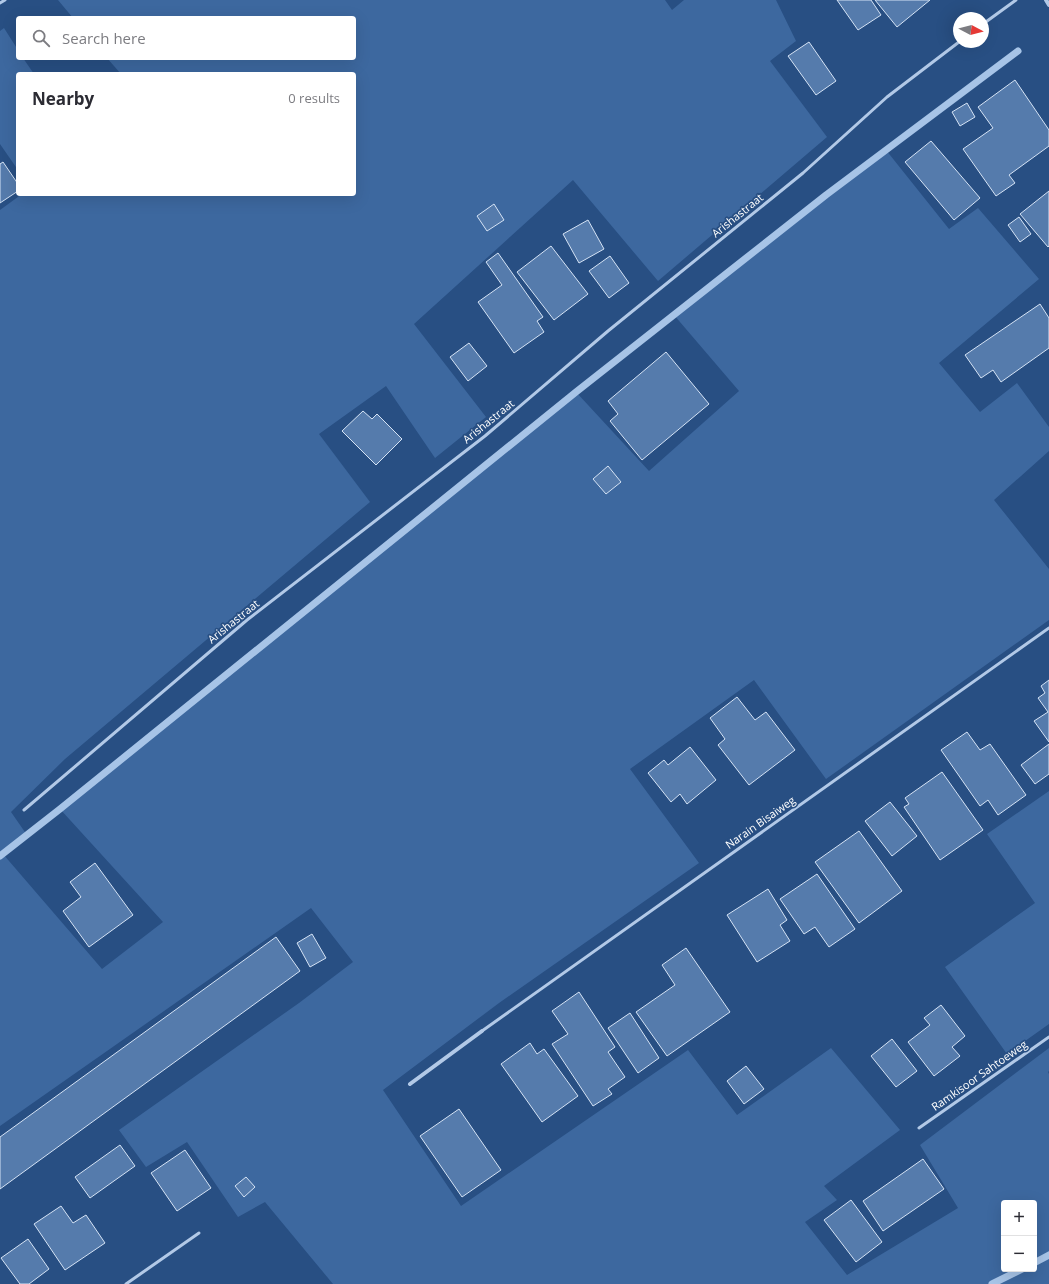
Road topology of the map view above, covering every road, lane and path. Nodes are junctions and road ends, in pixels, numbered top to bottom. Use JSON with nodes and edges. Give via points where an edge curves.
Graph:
{"nodes":[{"id":1,"x":5,"y":0,"type":"edge"},
{"id":2,"x":1016,"y":0,"type":"edge"},
{"id":3,"x":1046,"y":0,"type":"edge"},
{"id":4,"x":0,"y":4,"type":"edge"},
{"id":5,"x":1049,"y":5,"type":"edge"},
{"id":6,"x":989,"y":20,"type":"edge"},
{"id":7,"x":953,"y":47,"type":"edge"},
{"id":8,"x":1049,"y":628,"type":"edge"},
{"id":9,"x":24,"y":810,"type":"dead end"},
{"id":10,"x":482,"y":1031,"type":"joint"},
{"id":11,"x":1049,"y":1036,"type":"edge"},
{"id":12,"x":410,"y":1084,"type":"dead end"},
{"id":13,"x":919,"y":1128,"type":"dead end"},
{"id":14,"x":198,"y":1233,"type":"dead end"},
{"id":15,"x":126,"y":1284,"type":"edge"}],
"edges":[{"from":1,"to":4,"type":"lane"},
{"from":2,"to":6,"type":"lane"},
{"from":3,"to":5,"type":"street"},
{"from":7,"to":9,"type":"lane","name":"Arishastraat","via":[[887,97],[803,173],[608,331],[485,436],[246,620]]},
{"from":8,"to":10,"type":"lane","name":"Narain Bisaiweg"},
{"from":10,"to":12,"type":"street"},
{"from":11,"to":13,"type":"lane","name":"Ramkisoor Sahtoeweg"},
{"from":14,"to":15,"type":"lane"}]}
